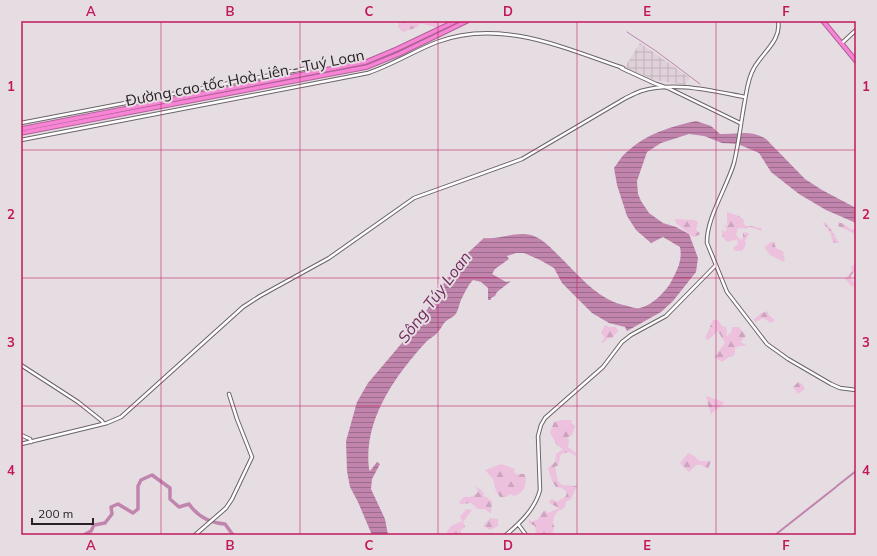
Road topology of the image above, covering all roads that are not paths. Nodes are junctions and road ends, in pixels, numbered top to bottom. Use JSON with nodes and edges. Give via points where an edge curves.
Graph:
{"nodes":[{"id":1,"x":456,"y":21,"type":"edge"},
{"id":2,"x":467,"y":21,"type":"edge"},
{"id":3,"x":778,"y":21,"type":"edge"},
{"id":4,"x":823,"y":21,"type":"edge"},
{"id":5,"x":856,"y":30,"type":"edge"},
{"id":6,"x":841,"y":41,"type":"junction"},
{"id":7,"x":856,"y":61,"type":"edge"},
{"id":8,"x":613,"y":65,"type":"dead end"},
{"id":9,"x":314,"y":66,"type":"dead end"},
{"id":10,"x":623,"y":68,"type":"junction"},
{"id":11,"x":668,"y":88,"type":"junction"},
{"id":12,"x":745,"y":97,"type":"junction"},
{"id":13,"x":21,"y":123,"type":"edge"},
{"id":14,"x":740,"y":124,"type":"junction"},
{"id":15,"x":21,"y":128,"type":"edge"},
{"id":16,"x":21,"y":134,"type":"edge"},
{"id":17,"x":21,"y":140,"type":"edge"},
{"id":18,"x":716,"y":265,"type":"junction"},
{"id":19,"x":21,"y":365,"type":"edge"},
{"id":20,"x":856,"y":390,"type":"edge"},
{"id":21,"x":229,"y":394,"type":"dead end"},
{"id":22,"x":104,"y":423,"type":"junction"},
{"id":23,"x":21,"y":435,"type":"edge"},
{"id":24,"x":31,"y":442,"type":"junction"},
{"id":25,"x":21,"y":444,"type":"edge"},
{"id":26,"x":518,"y":524,"type":"junction"},
{"id":27,"x":195,"y":535,"type":"edge"},
{"id":28,"x":506,"y":535,"type":"edge"},
{"id":29,"x":526,"y":535,"type":"edge"}],
"edges":[{"from":1,"to":15,"type":"highway","name":"Đường cao tốc Hoà Liên - Tuý Loan","via":[[366,62]]},
{"from":2,"to":16,"type":"highway","name":"Đường cao tốc Hoà Liên - Tuý Loan","via":[[368,67]]},
{"from":3,"to":12,"type":"street","via":[[778,32],[753,68]]},
{"from":4,"to":6,"type":"highway"},
{"from":5,"to":6,"type":"street"},
{"from":6,"to":7,"type":"highway"},
{"from":8,"to":10,"type":"street"},
{"from":9,"to":13,"type":"street"},
{"from":10,"to":11,"type":"street"},
{"from":10,"to":17,"type":"street","via":[[537,40],[512,34],[478,33],[437,42],[368,73]]},
{"from":11,"to":12,"type":"street","via":[[694,89]]},
{"from":11,"to":14,"type":"street"},
{"from":11,"to":22,"type":"street","via":[[641,92],[624,99],[522,159],[407,202],[329,258],[243,307],[126,413]]},
{"from":12,"to":14,"type":"street"},
{"from":14,"to":18,"type":"street","via":[[733,164],[708,233],[707,243]]},
{"from":18,"to":20,"type":"street","via":[[727,292],[767,344],[788,360],[831,384]]},
{"from":18,"to":26,"type":"street","via":[[666,316],[622,342],[603,367],[545,418],[538,436],[540,490],[533,506]]},
{"from":19,"to":22,"type":"street","via":[[78,402]]},
{"from":21,"to":27,"type":"street","via":[[252,457],[226,508]]},
{"from":22,"to":24,"type":"street"},
{"from":23,"to":24,"type":"street"},
{"from":24,"to":25,"type":"street"},
{"from":26,"to":28,"type":"street"},
{"from":26,"to":29,"type":"street"}]}
